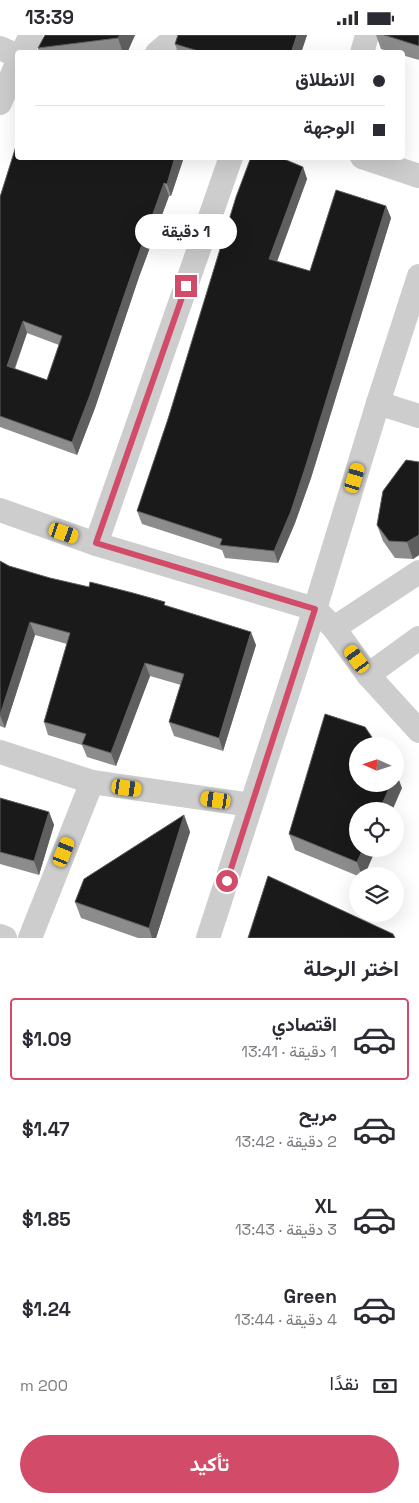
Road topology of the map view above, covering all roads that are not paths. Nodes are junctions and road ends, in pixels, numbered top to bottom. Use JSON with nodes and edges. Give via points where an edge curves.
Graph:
{"nodes":[{"id":1,"x":30,"y":35,"type":"edge"},
{"id":2,"x":178,"y":35,"type":"edge"},
{"id":3,"x":367,"y":35,"type":"edge"},
{"id":4,"x":0,"y":48,"type":"edge"},
{"id":5,"x":23,"y":50,"type":"edge"},
{"id":6,"x":160,"y":50,"type":"edge"},
{"id":7,"x":363,"y":50,"type":"edge"},
{"id":8,"x":15,"y":55,"type":"edge"},
{"id":9,"x":15,"y":68,"type":"edge"},
{"id":10,"x":0,"y":103,"type":"edge"},
{"id":11,"x":230,"y":160,"type":"edge"},
{"id":12,"x":371,"y":160,"type":"edge"},
{"id":13,"x":419,"y":176,"type":"edge"},
{"id":14,"x":419,"y":277,"type":"edge"},
{"id":15,"x":378,"y":403,"type":"junction"},
{"id":16,"x":419,"y":416,"type":"edge"},
{"id":17,"x":0,"y":510,"type":"edge"},
{"id":18,"x":96,"y":543,"type":"junction"},
{"id":19,"x":419,"y":572,"type":"edge"},
{"id":20,"x":315,"y":609,"type":"junction"},
{"id":21,"x":334,"y":628,"type":"junction"},
{"id":22,"x":419,"y":638,"type":"edge"},
{"id":23,"x":368,"y":675,"type":"junction"},
{"id":24,"x":419,"y":731,"type":"edge"},
{"id":25,"x":0,"y":752,"type":"edge"},
{"id":26,"x":92,"y":783,"type":"junction"},
{"id":27,"x":251,"y":805,"type":"junction"},
{"id":28,"x":0,"y":937,"type":"edge"},
{"id":29,"x":5,"y":938,"type":"edge"},
{"id":30,"x":30,"y":938,"type":"edge"},
{"id":31,"x":208,"y":938,"type":"edge"}],
"edges":[{"from":1,"to":5,"type":"street"},
{"from":2,"to":6,"type":"street"},
{"from":3,"to":7,"type":"street"},
{"from":4,"to":8,"type":"street"},
{"from":9,"to":10,"type":"street"},
{"from":11,"to":18,"type":"street"},
{"from":12,"to":13,"type":"street"},
{"from":14,"to":15,"type":"street"},
{"from":15,"to":16,"type":"street"},
{"from":15,"to":20,"type":"street"},
{"from":17,"to":18,"type":"street"},
{"from":18,"to":20,"type":"street"},
{"from":19,"to":21,"type":"street"},
{"from":20,"to":21,"type":"street"},
{"from":20,"to":27,"type":"street"},
{"from":21,"to":23,"type":"street"},
{"from":22,"to":23,"type":"street"},
{"from":23,"to":24,"type":"street"},
{"from":25,"to":26,"type":"street"},
{"from":26,"to":27,"type":"street"},
{"from":26,"to":30,"type":"street"},
{"from":27,"to":31,"type":"street"},
{"from":28,"to":29,"type":"street"}]}
